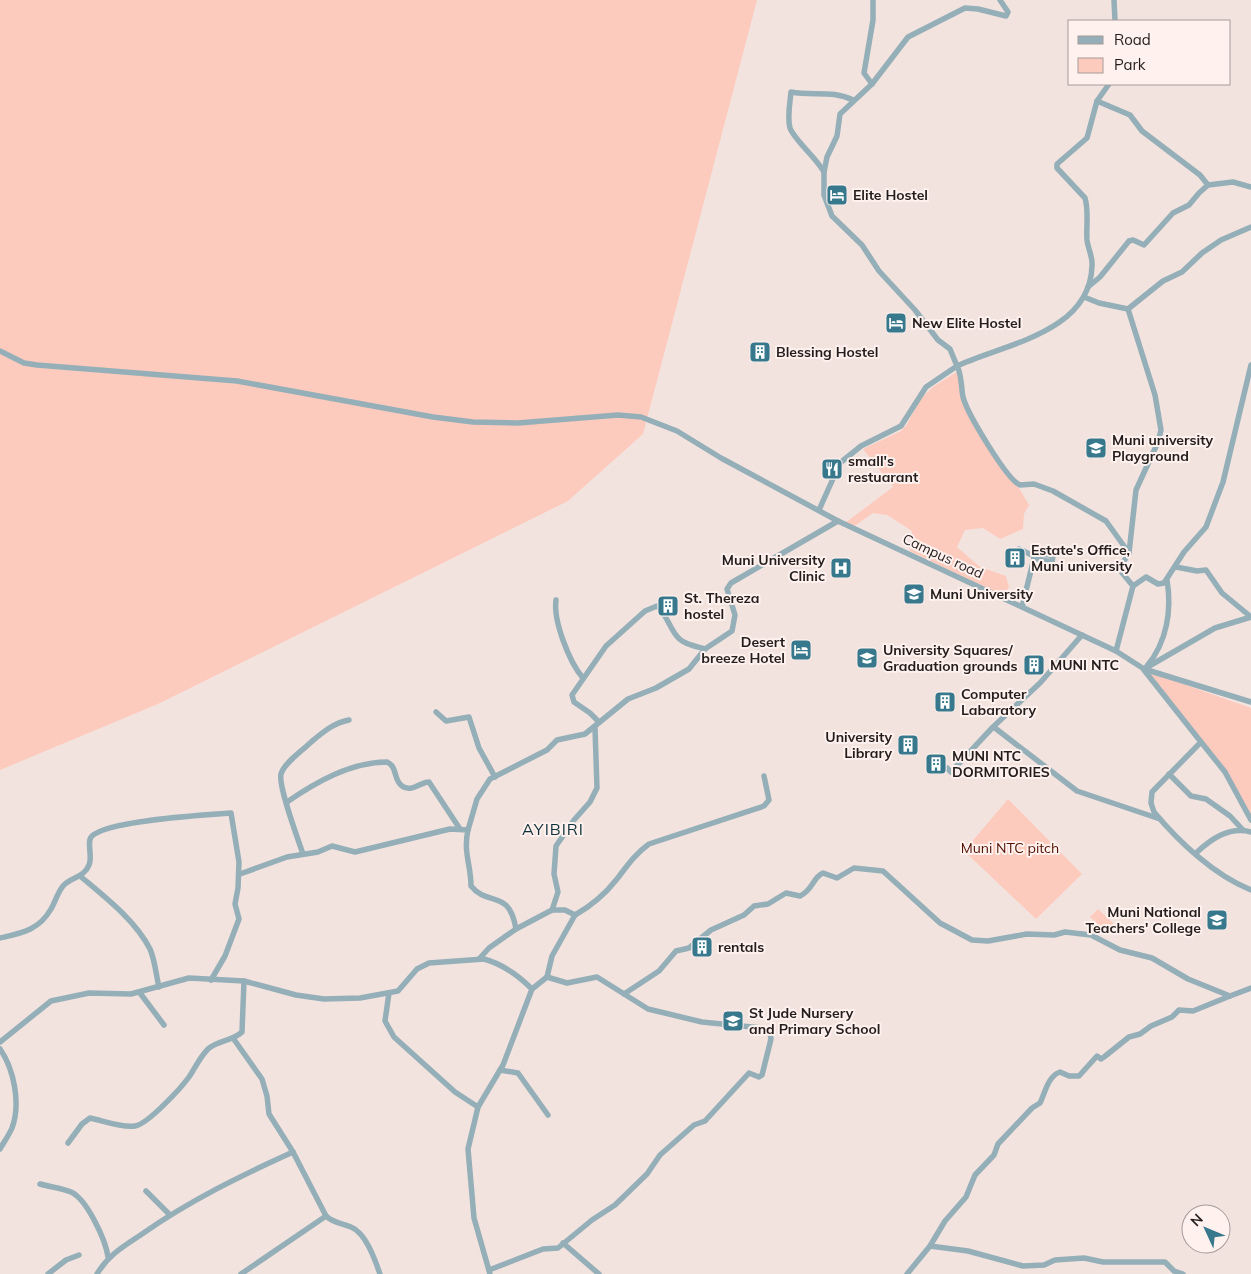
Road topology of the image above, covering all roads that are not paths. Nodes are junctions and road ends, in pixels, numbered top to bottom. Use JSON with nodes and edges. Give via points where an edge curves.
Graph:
{"nodes":[{"id":1,"x":872,"y":0,"type":"edge"},
{"id":2,"x":1000,"y":0,"type":"edge"},
{"id":3,"x":1114,"y":0,"type":"edge"},
{"id":4,"x":1114,"y":20,"type":"edge"},
{"id":5,"x":872,"y":84,"type":"junction"},
{"id":6,"x":1108,"y":85,"type":"edge"},
{"id":7,"x":853,"y":100,"type":"junction"},
{"id":8,"x":1097,"y":100,"type":"junction"},
{"id":9,"x":824,"y":172,"type":"junction"},
{"id":10,"x":1208,"y":185,"type":"junction"},
{"id":11,"x":1251,"y":188,"type":"edge"},
{"id":12,"x":1251,"y":227,"type":"edge"},
{"id":13,"x":1088,"y":287,"type":"junction"},
{"id":14,"x":1084,"y":297,"type":"junction"},
{"id":15,"x":1128,"y":309,"type":"junction"},
{"id":16,"x":0,"y":351,"type":"edge"},
{"id":17,"x":1251,"y":364,"type":"edge"},
{"id":18,"x":957,"y":366,"type":"junction"},
{"id":19,"x":819,"y":510,"type":"junction"},
{"id":20,"x":838,"y":521,"type":"junction"},
{"id":21,"x":1019,"y":549,"type":"dead end"},
{"id":22,"x":1129,"y":553,"type":"junction"},
{"id":23,"x":1176,"y":567,"type":"junction"},
{"id":24,"x":1167,"y":580,"type":"junction"},
{"id":25,"x":1133,"y":586,"type":"junction"},
{"id":26,"x":556,"y":600,"type":"dead end"},
{"id":27,"x":1022,"y":607,"type":"junction"},
{"id":28,"x":1251,"y":617,"type":"edge"},
{"id":29,"x":1082,"y":635,"type":"junction"},
{"id":30,"x":705,"y":648,"type":"junction"},
{"id":31,"x":1116,"y":651,"type":"junction"},
{"id":32,"x":1144,"y":669,"type":"junction"},
{"id":33,"x":583,"y":678,"type":"junction"},
{"id":34,"x":1251,"y":702,"type":"edge"},
{"id":35,"x":436,"y":712,"type":"dead end"},
{"id":36,"x":349,"y":720,"type":"dead end"},
{"id":37,"x":600,"y":722,"type":"junction"},
{"id":38,"x":595,"y":728,"type":"junction"},
{"id":39,"x":994,"y":728,"type":"dead end"},
{"id":40,"x":1201,"y":742,"type":"junction"},
{"id":41,"x":947,"y":768,"type":"dead end"},
{"id":42,"x":1169,"y":774,"type":"junction"},
{"id":43,"x":764,"y":776,"type":"dead end"},
{"id":44,"x":495,"y":777,"type":"junction"},
{"id":45,"x":287,"y":802,"type":"junction"},
{"id":46,"x":1160,"y":819,"type":"junction"},
{"id":47,"x":1251,"y":820,"type":"edge"},
{"id":48,"x":460,"y":829,"type":"junction"},
{"id":49,"x":468,"y":830,"type":"junction"},
{"id":50,"x":1243,"y":830,"type":"junction"},
{"id":51,"x":1251,"y":832,"type":"edge"},
{"id":52,"x":1196,"y":853,"type":"junction"},
{"id":53,"x":303,"y":854,"type":"junction"},
{"id":54,"x":240,"y":874,"type":"junction"},
{"id":55,"x":80,"y":876,"type":"junction"},
{"id":56,"x":1251,"y":890,"type":"edge"},
{"id":57,"x":552,"y":910,"type":"junction"},
{"id":58,"x":575,"y":915,"type":"junction"},
{"id":59,"x":516,"y":930,"type":"junction"},
{"id":60,"x":0,"y":938,"type":"edge"},
{"id":61,"x":479,"y":959,"type":"junction"},
{"id":62,"x":547,"y":977,"type":"junction"},
{"id":63,"x":211,"y":980,"type":"junction"},
{"id":64,"x":244,"y":981,"type":"junction"},
{"id":65,"x":159,"y":987,"type":"junction"},
{"id":66,"x":532,"y":988,"type":"junction"},
{"id":67,"x":1251,"y":988,"type":"edge"},
{"id":68,"x":140,"y":993,"type":"junction"},
{"id":69,"x":389,"y":993,"type":"junction"},
{"id":70,"x":624,"y":994,"type":"junction"},
{"id":71,"x":1230,"y":996,"type":"junction"},
{"id":72,"x":164,"y":1025,"type":"dead end"},
{"id":73,"x":233,"y":1038,"type":"junction"},
{"id":74,"x":0,"y":1042,"type":"edge"},
{"id":75,"x":0,"y":1049,"type":"edge"},
{"id":76,"x":500,"y":1070,"type":"junction"},
{"id":77,"x":478,"y":1108,"type":"junction"},
{"id":78,"x":548,"y":1115,"type":"dead end"},
{"id":79,"x":68,"y":1143,"type":"dead end"},
{"id":80,"x":0,"y":1149,"type":"edge"},
{"id":81,"x":293,"y":1152,"type":"junction"},
{"id":82,"x":40,"y":1184,"type":"dead end"},
{"id":83,"x":146,"y":1191,"type":"dead end"},
{"id":84,"x":170,"y":1214,"type":"junction"},
{"id":85,"x":326,"y":1216,"type":"junction"},
{"id":86,"x":564,"y":1243,"type":"junction"},
{"id":87,"x":930,"y":1246,"type":"junction"},
{"id":88,"x":79,"y":1255,"type":"dead end"},
{"id":89,"x":108,"y":1257,"type":"junction"},
{"id":90,"x":490,"y":1272,"type":"edge"},
{"id":91,"x":48,"y":1274,"type":"edge"},
{"id":92,"x":97,"y":1274,"type":"edge"},
{"id":93,"x":241,"y":1274,"type":"edge"},
{"id":94,"x":380,"y":1274,"type":"edge"},
{"id":95,"x":599,"y":1274,"type":"edge"},
{"id":96,"x":906,"y":1274,"type":"edge"},
{"id":97,"x":1183,"y":1274,"type":"edge"}],
"edges":[{"from":1,"to":5,"type":"street","via":[[873,20],[864,73]]},
{"from":2,"to":5,"type":"street","via":[[1008,12],[1006,16],[965,8],[913,33],[899,46]]},
{"from":3,"to":4,"type":"street"},
{"from":5,"to":7,"type":"street"},
{"from":6,"to":8,"type":"street"},
{"from":7,"to":9,"type":"street","via":[[840,114],[837,136]]},
{"from":7,"to":9,"type":"street","via":[[836,93],[808,95],[791,92],[791,130],[817,159]]},
{"from":8,"to":10,"type":"street","via":[[1130,115],[1142,131],[1200,175]]},
{"from":8,"to":13,"type":"street","via":[[1091,132],[1059,160],[1057,168],[1087,204],[1087,241],[1093,264]]},
{"from":9,"to":18,"type":"street","via":[[824,195],[832,216],[862,245],[879,272],[938,340],[950,349]]},
{"from":10,"to":11,"type":"street","via":[[1233,182]]},
{"from":10,"to":13,"type":"street","via":[[1189,205],[1173,213],[1144,245],[1129,241]]},
{"from":12,"to":15,"type":"street","via":[[1208,249],[1182,272],[1163,281]]},
{"from":13,"to":14,"type":"street"},
{"from":14,"to":15,"type":"street"},
{"from":14,"to":18,"type":"street","via":[[1049,329],[999,352]]},
{"from":15,"to":22,"type":"street","via":[[1155,395],[1161,430],[1136,490]]},
{"from":16,"to":19,"type":"street","name":"Campus road","via":[[33,365],[237,381],[472,422],[518,423],[618,415],[641,417],[659,423]]},
{"from":17,"to":23,"type":"street","via":[[1223,482],[1206,527],[1184,552]]},
{"from":18,"to":19,"type":"street","via":[[926,387],[901,426],[861,446],[840,463]]},
{"from":18,"to":22,"type":"street","via":[[969,411],[1010,477],[1020,485],[1034,484],[1053,491],[1106,521]]},
{"from":19,"to":20,"type":"street","name":"Campus road"},
{"from":20,"to":27,"type":"street","name":"Campus road"},
{"from":20,"to":30,"type":"street","via":[[731,583],[727,589],[735,625],[725,636]]},
{"from":21,"to":27,"type":"street","via":[[1034,556],[1035,552],[1053,556],[1052,562],[1034,558]]},
{"from":22,"to":25,"type":"street","via":[[1119,569]]},
{"from":23,"to":24,"type":"street"},
{"from":23,"to":28,"type":"street","via":[[1206,570],[1222,593]]},
{"from":24,"to":25,"type":"street","via":[[1158,584],[1146,577]]},
{"from":24,"to":32,"type":"street","via":[[1170,602],[1167,622],[1158,652]]},
{"from":25,"to":31,"type":"street"},
{"from":26,"to":33,"type":"street","via":[[564,641],[573,665]]},
{"from":27,"to":29,"type":"street","name":"Campus road"},
{"from":28,"to":32,"type":"street","via":[[1215,628]]},
{"from":29,"to":31,"type":"street","name":"Campus road"},
{"from":29,"to":41,"type":"street","via":[[1040,683],[951,772]]},
{"from":30,"to":33,"type":"street","via":[[684,643],[674,633],[663,612],[655,606],[606,646]]},
{"from":30,"to":37,"type":"street","via":[[690,669],[628,699]]},
{"from":31,"to":32,"type":"street","name":"Campus road"},
{"from":32,"to":34,"type":"street"},
{"from":32,"to":40,"type":"street"},
{"from":33,"to":37,"type":"street","via":[[572,695],[574,702]]},
{"from":35,"to":44,"type":"street","via":[[446,721],[469,717],[478,748]]},
{"from":36,"to":45,"type":"street","via":[[325,731],[283,770],[281,784]]},
{"from":37,"to":38,"type":"street"},
{"from":38,"to":44,"type":"street","via":[[585,734],[557,740],[548,750]]},
{"from":38,"to":57,"type":"street","via":[[597,788],[556,846],[554,874],[558,892]]},
{"from":39,"to":46,"type":"street","via":[[1077,791]]},
{"from":40,"to":42,"type":"street"},
{"from":40,"to":47,"type":"street","via":[[1225,772]]},
{"from":42,"to":46,"type":"street","via":[[1152,792],[1150,803]]},
{"from":42,"to":50,"type":"street","via":[[1192,796],[1206,799]]},
{"from":43,"to":58,"type":"street","via":[[767,803],[648,844],[637,852],[610,887]]},
{"from":44,"to":49,"type":"street","via":[[485,785],[477,799]]},
{"from":45,"to":48,"type":"street","via":[[317,782],[362,766],[387,762],[393,766],[399,783],[404,787],[413,788],[429,782]]},
{"from":45,"to":53,"type":"street"},
{"from":46,"to":52,"type":"street"},
{"from":48,"to":49,"type":"street"},
{"from":48,"to":53,"type":"street","via":[[355,852],[332,846]]},
{"from":49,"to":59,"type":"street","via":[[465,852],[471,871],[471,886],[478,893],[503,902],[511,911]]},
{"from":50,"to":51,"type":"street"},
{"from":50,"to":52,"type":"street","via":[[1218,835]]},
{"from":52,"to":56,"type":"street","via":[[1237,884]]},
{"from":53,"to":54,"type":"street"},
{"from":54,"to":55,"type":"street","via":[[231,813],[183,816],[115,827],[93,835],[89,866]]},
{"from":54,"to":63,"type":"street","via":[[235,904],[239,920],[225,956]]},
{"from":55,"to":60,"type":"street","via":[[64,884],[36,927]]},
{"from":55,"to":65,"type":"street","via":[[115,907],[145,941],[154,960]]},
{"from":57,"to":58,"type":"street","via":[[564,910]]},
{"from":57,"to":59,"type":"street"},
{"from":58,"to":62,"type":"street","via":[[552,956]]},
{"from":59,"to":61,"type":"street"},
{"from":61,"to":66,"type":"street","via":[[498,965]]},
{"from":61,"to":69,"type":"street","via":[[428,963],[418,969],[403,987]]},
{"from":62,"to":66,"type":"street"},
{"from":62,"to":70,"type":"street","via":[[568,983],[597,978]]},
{"from":63,"to":64,"type":"street"},
{"from":63,"to":65,"type":"street","via":[[189,978]]},
{"from":64,"to":69,"type":"street","via":[[324,999]]},
{"from":64,"to":73,"type":"street","via":[[243,1028]]},
{"from":65,"to":68,"type":"street"},
{"from":66,"to":76,"type":"street"},
{"from":67,"to":71,"type":"street"},
{"from":68,"to":72,"type":"street"},
{"from":68,"to":74,"type":"street","via":[[89,993],[51,1001]]},
{"from":69,"to":77,"type":"street","via":[[385,1022],[394,1038]]},
{"from":70,"to":71,"type":"street","via":[[659,971],[676,951],[689,948],[711,930],[744,915],[754,906],[768,904],[786,893],[795,897],[807,892],[823,873],[837,878],[862,867],[888,874],[940,923],[972,940],[1065,932],[1091,935],[1120,950],[1152,958],[1188,979]]},
{"from":70,"to":86,"type":"street","via":[[640,1006],[672,1016],[709,1024],[766,1029],[771,1035],[769,1052],[762,1075],[759,1077],[749,1072],[705,1121],[694,1125],[660,1155],[647,1174],[620,1201]]},
{"from":71,"to":87,"type":"street","via":[[1193,1011],[1179,1010],[1140,1034],[1129,1036],[1101,1059],[1097,1056],[1078,1076],[1056,1073],[1040,1103],[998,1144],[994,1155],[975,1175],[966,1197]]},
{"from":73,"to":79,"type":"street","via":[[209,1048],[186,1081],[141,1125],[90,1118]]},
{"from":73,"to":81,"type":"street","via":[[262,1079],[269,1114]]},
{"from":75,"to":80,"type":"street","via":[[11,1067],[15,1106],[12,1127]]},
{"from":76,"to":77,"type":"street"},
{"from":76,"to":78,"type":"street","via":[[518,1073]]},
{"from":77,"to":90,"type":"street","via":[[468,1149],[469,1169],[474,1218]]},
{"from":81,"to":84,"type":"street","via":[[221,1185]]},
{"from":81,"to":85,"type":"street"},
{"from":82,"to":89,"type":"street","via":[[70,1191],[82,1201]]},
{"from":83,"to":84,"type":"street"},
{"from":84,"to":89,"type":"street"},
{"from":85,"to":93,"type":"street"},
{"from":85,"to":94,"type":"street","via":[[359,1233]]},
{"from":86,"to":90,"type":"street"},
{"from":86,"to":95,"type":"street"},
{"from":87,"to":96,"type":"street"},
{"from":87,"to":97,"type":"street","via":[[968,1251],[1023,1266],[1084,1258],[1103,1262],[1165,1262]]},
{"from":88,"to":91,"type":"street","via":[[66,1260]]},
{"from":89,"to":92,"type":"street"}]}
